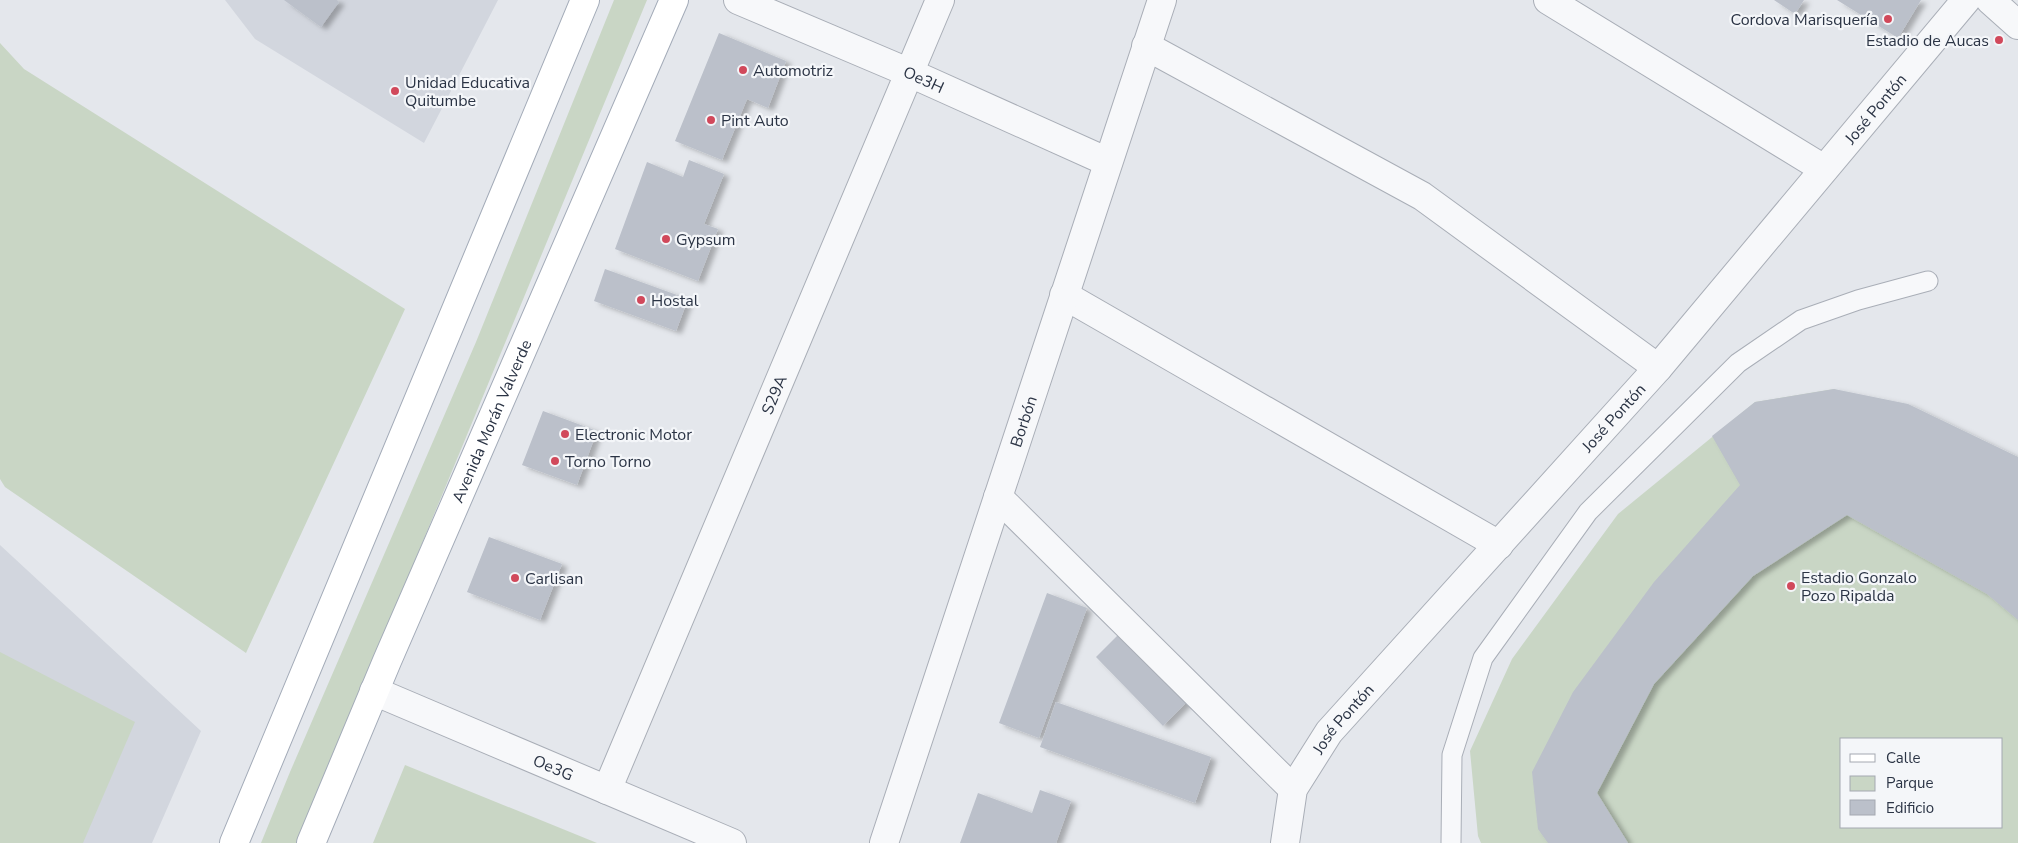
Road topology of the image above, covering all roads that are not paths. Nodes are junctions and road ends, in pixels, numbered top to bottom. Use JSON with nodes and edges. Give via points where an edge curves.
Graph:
{"nodes":[{"id":1,"x":585,"y":0,"type":"edge"},
{"id":2,"x":674,"y":0,"type":"edge"},
{"id":3,"x":738,"y":0,"type":"edge"},
{"id":4,"x":940,"y":0,"type":"edge"},
{"id":5,"x":1162,"y":0,"type":"edge"},
{"id":6,"x":1548,"y":0,"type":"edge"},
{"id":7,"x":1966,"y":0,"type":"edge"},
{"id":8,"x":1990,"y":0,"type":"edge"},
{"id":9,"x":2018,"y":25,"type":"edge"},
{"id":10,"x":1146,"y":46,"type":"junction"},
{"id":11,"x":910,"y":74,"type":"junction"},
{"id":12,"x":1108,"y":162,"type":"junction"},
{"id":13,"x":1824,"y":170,"type":"junction"},
{"id":14,"x":1928,"y":281,"type":"dead end"},
{"id":15,"x":1064,"y":295,"type":"junction"},
{"id":16,"x":1658,"y":368,"type":"junction"},
{"id":17,"x":998,"y":497,"type":"junction"},
{"id":18,"x":1499,"y":545,"type":"junction"},
{"id":19,"x":374,"y":691,"type":"junction"},
{"id":20,"x":607,"y":790,"type":"junction"},
{"id":21,"x":1293,"y":790,"type":"junction"},
{"id":22,"x":234,"y":843,"type":"edge"},
{"id":23,"x":311,"y":843,"type":"edge"},
{"id":24,"x":732,"y":843,"type":"edge"},
{"id":25,"x":884,"y":843,"type":"edge"},
{"id":26,"x":1286,"y":843,"type":"edge"},
{"id":27,"x":1451,"y":843,"type":"edge"}],
"edges":[{"from":1,"to":22,"type":"main road"},
{"from":2,"to":19,"type":"main road","name":"Avenida Morán Valverde"},
{"from":3,"to":11,"type":"street","name":"Oe3H"},
{"from":4,"to":11,"type":"street","name":"S29A"},
{"from":5,"to":10,"type":"street","name":"Borbón"},
{"from":6,"to":13,"type":"street"},
{"from":7,"to":13,"type":"street","name":"José Pontón"},
{"from":8,"to":9,"type":"street"},
{"from":10,"to":12,"type":"street","name":"Borbón"},
{"from":10,"to":16,"type":"street","via":[[1422,196]]},
{"from":11,"to":12,"type":"street","name":"Oe3H"},
{"from":11,"to":20,"type":"street","name":"S29A"},
{"from":12,"to":15,"type":"street","name":"Borbón"},
{"from":13,"to":16,"type":"street","name":"José Pontón"},
{"from":14,"to":27,"type":"lane","via":[[1801,320],[1738,362],[1588,512],[1483,658],[1452,755]]},
{"from":15,"to":17,"type":"street","name":"Borbón"},
{"from":15,"to":18,"type":"street"},
{"from":16,"to":18,"type":"street","name":"José Pontón"},
{"from":17,"to":21,"type":"street"},
{"from":17,"to":25,"type":"street","name":"Borbón"},
{"from":18,"to":21,"type":"street","name":"José Pontón","via":[[1329,732]]},
{"from":19,"to":20,"type":"street","name":"Oe3G"},
{"from":19,"to":23,"type":"main road","name":"Avenida Morán Valverde"},
{"from":20,"to":24,"type":"street","name":"Oe3G"},
{"from":21,"to":26,"type":"street","name":"José Pontón"}]}
